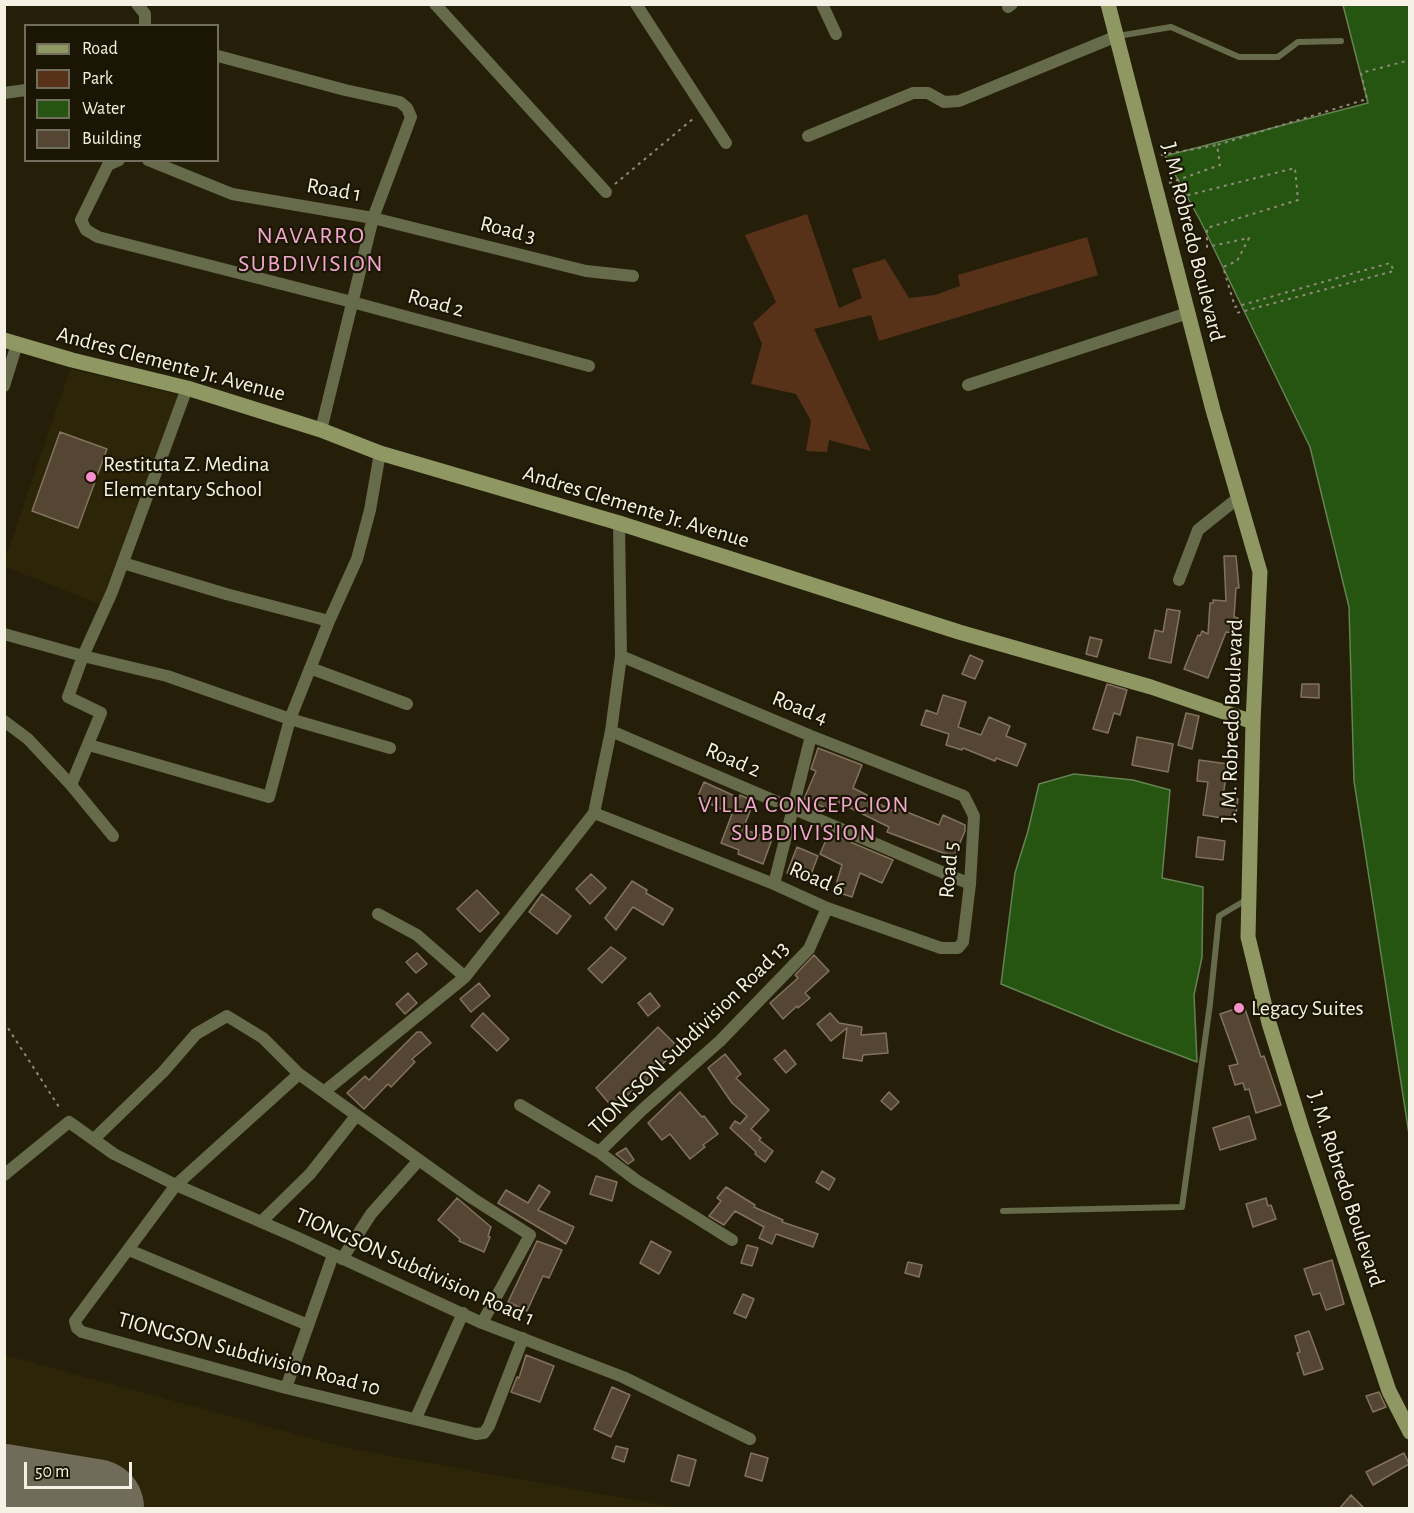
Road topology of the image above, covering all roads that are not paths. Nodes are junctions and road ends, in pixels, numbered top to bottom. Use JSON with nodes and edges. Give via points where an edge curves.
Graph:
{"nodes":[{"id":1,"x":137,"y":4,"type":"edge"},
{"id":2,"x":435,"y":4,"type":"edge"},
{"id":3,"x":636,"y":4,"type":"edge"},
{"id":4,"x":822,"y":4,"type":"edge"},
{"id":5,"x":1108,"y":4,"type":"edge"},
{"id":6,"x":145,"y":24,"type":"edge"},
{"id":7,"x":836,"y":34,"type":"dead end"},
{"id":8,"x":1117,"y":36,"type":"junction"},
{"id":9,"x":1341,"y":40,"type":"dead end"},
{"id":10,"x":219,"y":56,"type":"edge"},
{"id":11,"x":24,"y":90,"type":"edge"},
{"id":12,"x":4,"y":93,"type":"edge"},
{"id":13,"x":808,"y":136,"type":"dead end"},
{"id":14,"x":726,"y":143,"type":"dead end"},
{"id":15,"x":115,"y":162,"type":"edge"},
{"id":16,"x":153,"y":162,"type":"edge"},
{"id":17,"x":606,"y":192,"type":"road end"},
{"id":18,"x":373,"y":218,"type":"junction"},
{"id":19,"x":633,"y":276,"type":"dead end"},
{"id":20,"x":352,"y":302,"type":"junction"},
{"id":21,"x":1188,"y":313,"type":"junction"},
{"id":22,"x":11,"y":342,"type":"edge"},
{"id":23,"x":589,"y":366,"type":"dead end"},
{"id":24,"x":968,"y":385,"type":"dead end"},
{"id":25,"x":4,"y":386,"type":"edge"},
{"id":26,"x":187,"y":388,"type":"junction"},
{"id":27,"x":321,"y":430,"type":"junction"},
{"id":28,"x":380,"y":453,"type":"junction"},
{"id":29,"x":1238,"y":498,"type":"junction"},
{"id":30,"x":619,"y":523,"type":"junction"},
{"id":31,"x":123,"y":563,"type":"junction"},
{"id":32,"x":1179,"y":580,"type":"dead end"},
{"id":33,"x":329,"y":621,"type":"junction"},
{"id":34,"x":4,"y":634,"type":"edge"},
{"id":35,"x":83,"y":656,"type":"junction"},
{"id":36,"x":621,"y":656,"type":"junction"},
{"id":37,"x":310,"y":668,"type":"junction"},
{"id":38,"x":406,"y":704,"type":"dead end"},
{"id":39,"x":290,"y":718,"type":"junction"},
{"id":40,"x":4,"y":722,"type":"edge"},
{"id":41,"x":1253,"y":722,"type":"junction"},
{"id":42,"x":611,"y":731,"type":"junction"},
{"id":43,"x":812,"y":736,"type":"junction"},
{"id":44,"x":89,"y":745,"type":"junction"},
{"id":45,"x":390,"y":748,"type":"dead end"},
{"id":46,"x":71,"y":785,"type":"junction"},
{"id":47,"x":964,"y":796,"type":"joint"},
{"id":48,"x":794,"y":808,"type":"junction"},
{"id":49,"x":594,"y":813,"type":"junction"},
{"id":50,"x":113,"y":836,"type":"dead end"},
{"id":51,"x":774,"y":884,"type":"junction"},
{"id":52,"x":970,"y":884,"type":"junction"},
{"id":53,"x":1249,"y":898,"type":"junction"},
{"id":54,"x":827,"y":908,"type":"junction"},
{"id":55,"x":378,"y":914,"type":"dead end"},
{"id":56,"x":958,"y":948,"type":"joint"},
{"id":57,"x":465,"y":976,"type":"junction"},
{"id":58,"x":299,"y":1074,"type":"junction"},
{"id":59,"x":325,"y":1091,"type":"junction"},
{"id":60,"x":520,"y":1105,"type":"dead end"},
{"id":61,"x":356,"y":1116,"type":"junction"},
{"id":62,"x":94,"y":1139,"type":"junction"},
{"id":63,"x":598,"y":1152,"type":"junction"},
{"id":64,"x":419,"y":1160,"type":"junction"},
{"id":65,"x":4,"y":1175,"type":"edge"},
{"id":66,"x":176,"y":1185,"type":"junction"},
{"id":67,"x":1003,"y":1211,"type":"dead end"},
{"id":68,"x":261,"y":1222,"type":"junction"},
{"id":69,"x":732,"y":1240,"type":"dead end"},
{"id":70,"x":129,"y":1250,"type":"junction"},
{"id":71,"x":338,"y":1257,"type":"junction"},
{"id":72,"x":463,"y":1313,"type":"junction"},
{"id":73,"x":482,"y":1323,"type":"junction"},
{"id":74,"x":308,"y":1325,"type":"junction"},
{"id":75,"x":523,"y":1338,"type":"junction"},
{"id":76,"x":286,"y":1388,"type":"junction"},
{"id":77,"x":416,"y":1418,"type":"junction"},
{"id":78,"x":1410,"y":1432,"type":"edge"},
{"id":79,"x":750,"y":1438,"type":"dead end"}],
"edges":[{"from":1,"to":6,"type":"street","via":[[145,14]]},
{"from":2,"to":17,"type":"street"},
{"from":3,"to":14,"type":"street"},
{"from":4,"to":7,"type":"street"},
{"from":5,"to":8,"type":"main road","name":"J. M. Robredo Boulevard"},
{"from":8,"to":9,"type":"lane","via":[[1171,27],[1239,57],[1278,57],[1298,42]]},
{"from":8,"to":13,"type":"street","via":[[959,101],[944,102],[928,93],[913,93]]},
{"from":8,"to":21,"type":"main road","name":"J. M. Robredo Boulevard"},
{"from":10,"to":18,"type":"street","via":[[400,102],[407,108],[411,117]]},
{"from":11,"to":12,"type":"street"},
{"from":15,"to":20,"type":"street","name":"Road 2","via":[[108,165],[81,220],[86,230],[98,237]]},
{"from":16,"to":18,"type":"street","name":"Road 1","via":[[232,194]]},
{"from":18,"to":19,"type":"street","name":"Road 3","via":[[586,271]]},
{"from":18,"to":20,"type":"street","name":"Road 1"},
{"from":20,"to":23,"type":"street","name":"Road 2"},
{"from":20,"to":27,"type":"street","name":"Road 1"},
{"from":21,"to":24,"type":"street"},
{"from":21,"to":29,"type":"main road","name":"J. M. Robredo Boulevard"},
{"from":22,"to":25,"type":"street"},
{"from":22,"to":26,"type":"main road","name":"Andres Clemente Jr. Avenue"},
{"from":26,"to":27,"type":"main road","name":"Andres Clemente Jr. Avenue"},
{"from":26,"to":31,"type":"street"},
{"from":27,"to":28,"type":"main road","name":"Andres Clemente Jr. Avenue"},
{"from":28,"to":30,"type":"main road","name":"Andres Clemente Jr. Avenue"},
{"from":28,"to":33,"type":"street","via":[[357,559]]},
{"from":29,"to":32,"type":"street","via":[[1198,530]]},
{"from":29,"to":41,"type":"main road","name":"J. M. Robredo Boulevard","via":[[1260,572]]},
{"from":30,"to":36,"type":"street"},
{"from":30,"to":41,"type":"main road","name":"Andres Clemente Jr. Avenue"},
{"from":31,"to":33,"type":"street"},
{"from":31,"to":35,"type":"street"},
{"from":33,"to":37,"type":"street"},
{"from":34,"to":35,"type":"street"},
{"from":35,"to":39,"type":"street","via":[[167,676]]},
{"from":35,"to":44,"type":"street","via":[[68,697],[101,713]]},
{"from":36,"to":42,"type":"street"},
{"from":36,"to":43,"type":"street","name":"Road 4"},
{"from":37,"to":38,"type":"street"},
{"from":37,"to":39,"type":"street"},
{"from":39,"to":44,"type":"street","via":[[269,797]]},
{"from":39,"to":45,"type":"street"},
{"from":40,"to":46,"type":"street","via":[[28,739]]},
{"from":41,"to":53,"type":"main road","name":"J. M. Robredo Boulevard"},
{"from":42,"to":48,"type":"street","name":"Road 2"},
{"from":42,"to":49,"type":"street"},
{"from":43,"to":47,"type":"street","name":"Road 4"},
{"from":43,"to":48,"type":"street"},
{"from":44,"to":46,"type":"street"},
{"from":46,"to":50,"type":"street"},
{"from":47,"to":52,"type":"street","name":"Road 5","via":[[974,816]]},
{"from":48,"to":51,"type":"street"},
{"from":48,"to":52,"type":"street","name":"Road 2"},
{"from":49,"to":51,"type":"street","name":"Road 6"},
{"from":49,"to":57,"type":"street"},
{"from":51,"to":54,"type":"street","name":"Road 6"},
{"from":52,"to":56,"type":"street","name":"Road 5","via":[[963,942]]},
{"from":53,"to":67,"type":"lane","via":[[1220,916],[1182,1207]]},
{"from":53,"to":78,"type":"main road","name":"J. M. Robredo Boulevard","via":[[1248,937],[1269,1023],[1389,1391]]},
{"from":54,"to":56,"type":"street","name":"Road 6","via":[[940,948]]},
{"from":54,"to":63,"type":"street","name":"TIONGSON Subdivision Road 13","via":[[809,949],[720,1041]]},
{"from":55,"to":57,"type":"street","via":[[417,935]]},
{"from":57,"to":59,"type":"street"},
{"from":58,"to":59,"type":"street"},
{"from":58,"to":62,"type":"street","via":[[263,1038],[227,1016],[196,1034]]},
{"from":58,"to":66,"type":"street","name":"TIONGSON Subdivision Road 10"},
{"from":59,"to":61,"type":"street"},
{"from":60,"to":63,"type":"street"},
{"from":61,"to":64,"type":"street"},
{"from":61,"to":68,"type":"street","via":[[310,1174]]},
{"from":62,"to":65,"type":"street","name":"TIONGSON Subdivision Road 1","via":[[69,1122]]},
{"from":62,"to":66,"type":"street","name":"TIONGSON Subdivision Road 1","via":[[114,1154]]},
{"from":63,"to":69,"type":"street","name":"TIONGSON Subdivision Road 13"},
{"from":64,"to":71,"type":"street"},
{"from":64,"to":73,"type":"street","via":[[530,1235]]},
{"from":66,"to":68,"type":"street","name":"TIONGSON Subdivision Road 1"},
{"from":66,"to":70,"type":"street","name":"TIONGSON Subdivision Road 10"},
{"from":68,"to":71,"type":"street","name":"TIONGSON Subdivision Road 1"},
{"from":70,"to":74,"type":"street"},
{"from":70,"to":76,"type":"street","name":"TIONGSON Subdivision Road 10","via":[[75,1321],[77,1328]]},
{"from":71,"to":72,"type":"street","name":"TIONGSON Subdivision Road 1"},
{"from":71,"to":74,"type":"street"},
{"from":72,"to":73,"type":"street","name":"TIONGSON Subdivision Road 1"},
{"from":72,"to":77,"type":"street"},
{"from":73,"to":75,"type":"street","name":"TIONGSON Subdivision Road 1"},
{"from":74,"to":76,"type":"street"},
{"from":75,"to":77,"type":"street","name":"TIONGSON Subdivision Road 10","via":[[484,1433]]},
{"from":75,"to":79,"type":"street","name":"TIONGSON Subdivision Road 1","via":[[623,1377]]},
{"from":76,"to":77,"type":"street","name":"TIONGSON Subdivision Road 10"}]}
